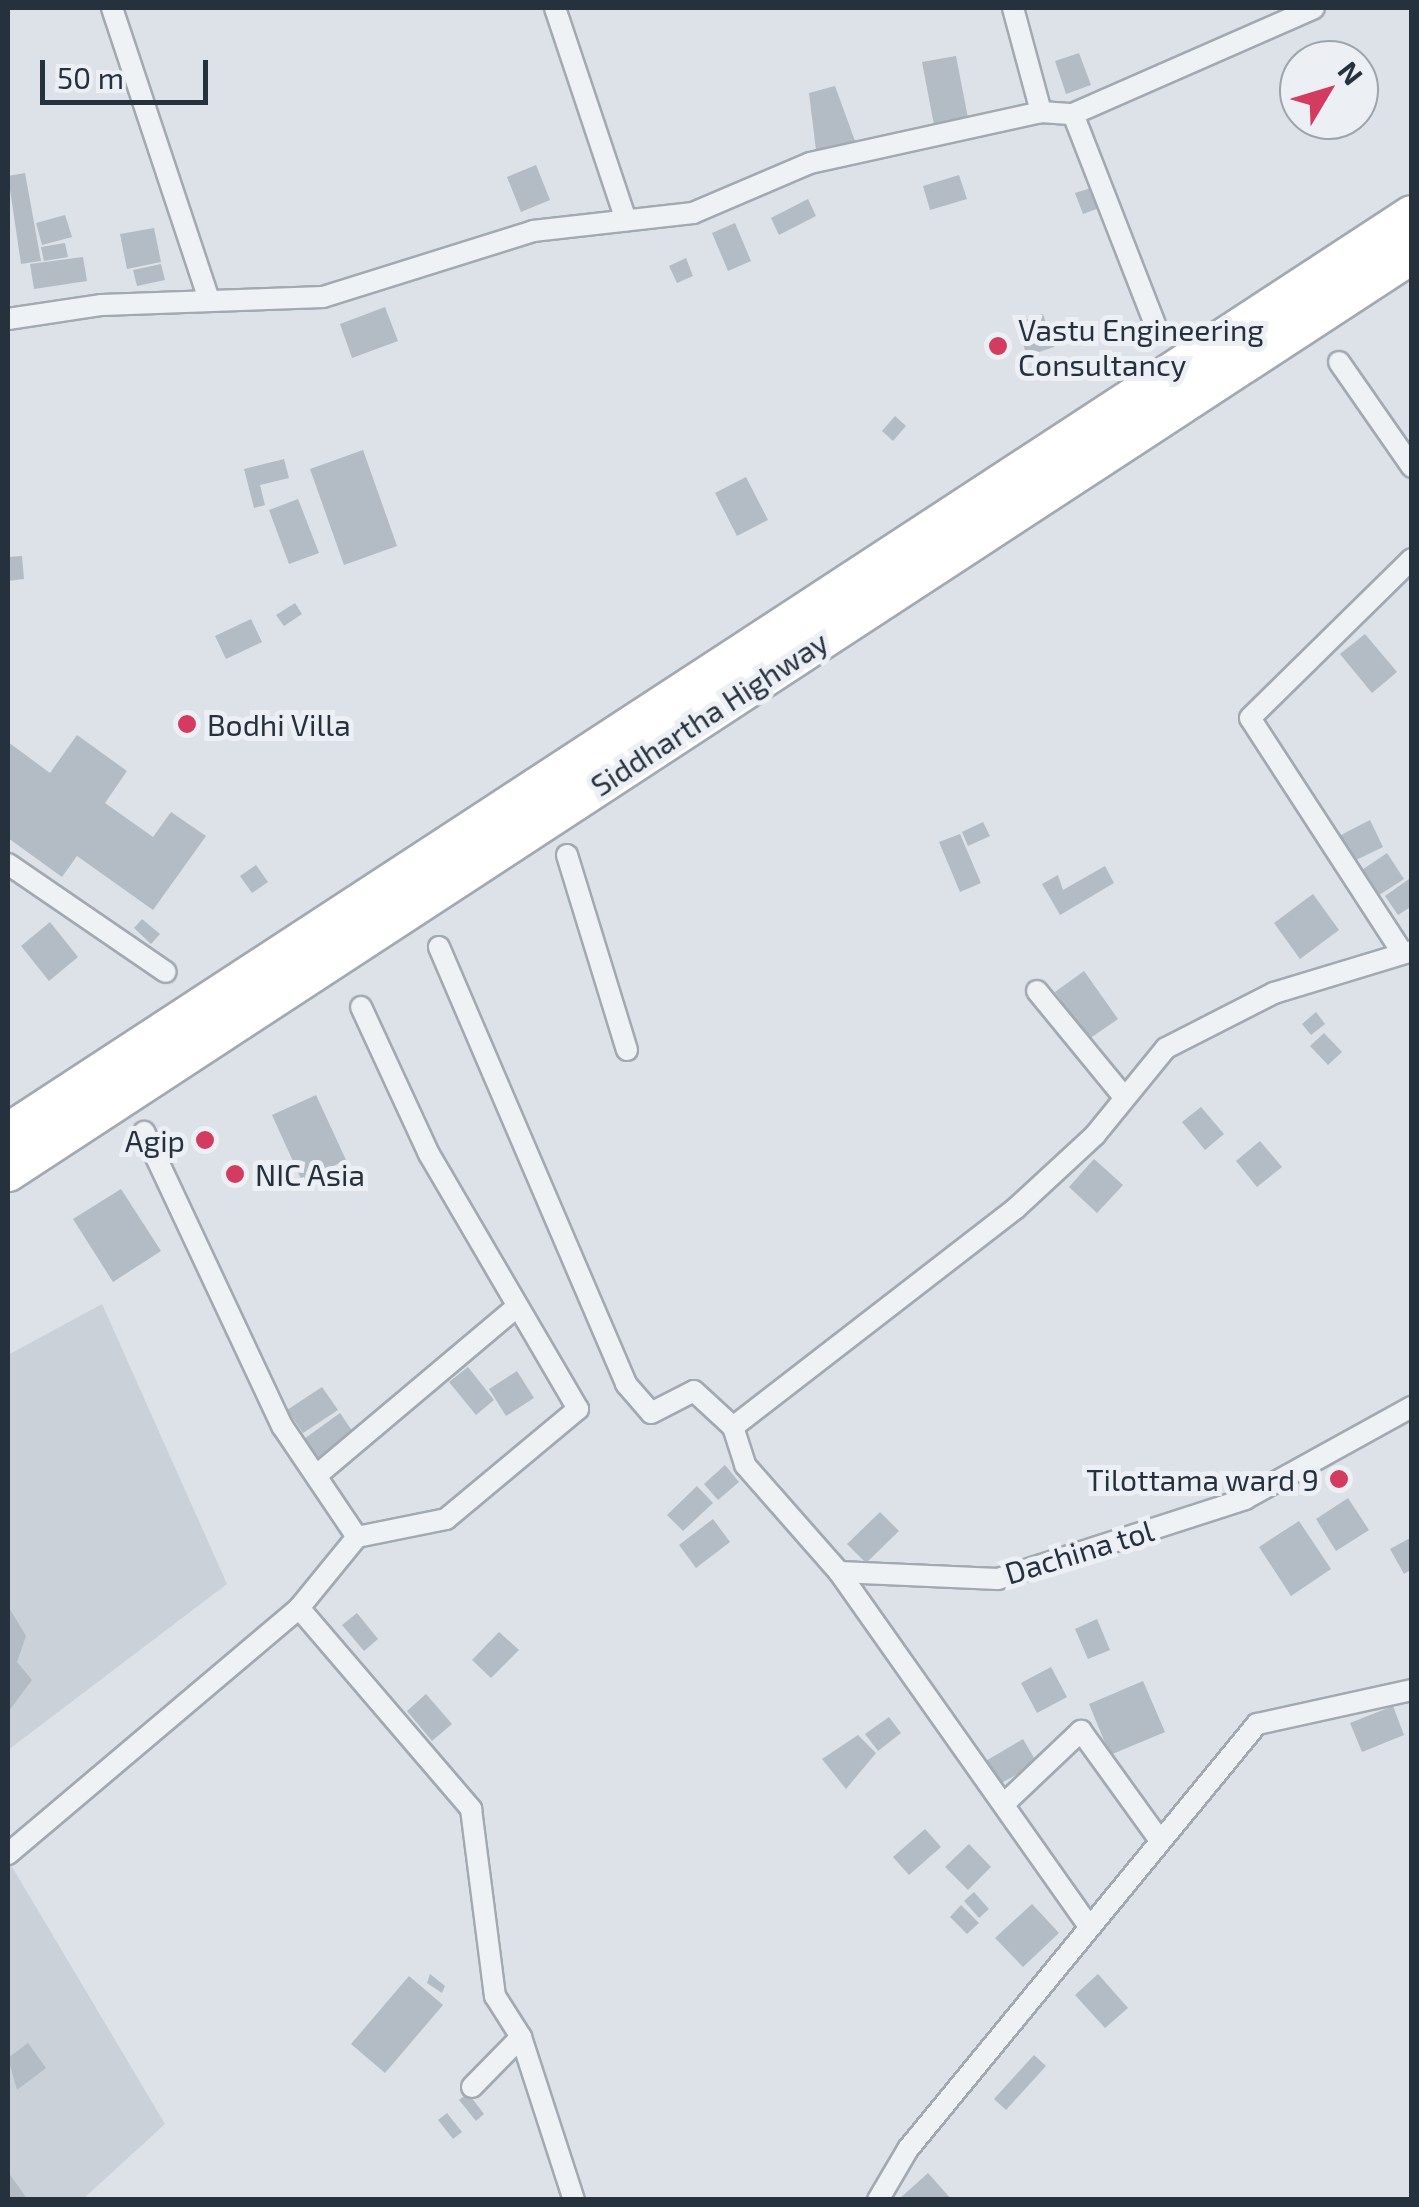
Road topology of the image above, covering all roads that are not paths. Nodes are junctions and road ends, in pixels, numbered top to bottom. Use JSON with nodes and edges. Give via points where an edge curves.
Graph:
{"nodes":[{"id":1,"x":112,"y":8,"type":"edge"},
{"id":2,"x":555,"y":8,"type":"edge"},
{"id":3,"x":1013,"y":8,"type":"edge"},
{"id":4,"x":1314,"y":8,"type":"edge"},
{"id":5,"x":1041,"y":112,"type":"junction"},
{"id":6,"x":1073,"y":114,"type":"junction"},
{"id":7,"x":1412,"y":215,"type":"edge"},
{"id":8,"x":626,"y":220,"type":"junction"},
{"id":9,"x":1412,"y":254,"type":"edge"},
{"id":10,"x":209,"y":299,"type":"junction"},
{"id":11,"x":8,"y":319,"type":"edge"},
{"id":12,"x":1155,"y":324,"type":"dead end"},
{"id":13,"x":1339,"y":362,"type":"dead end"},
{"id":14,"x":1412,"y":467,"type":"edge"},
{"id":15,"x":1412,"y":559,"type":"edge"},
{"id":16,"x":567,"y":855,"type":"dead end"},
{"id":17,"x":8,"y":864,"type":"edge"},
{"id":18,"x":439,"y":947,"type":"dead end"},
{"id":19,"x":1406,"y":950,"type":"edge"},
{"id":20,"x":166,"y":972,"type":"dead end"},
{"id":21,"x":1037,"y":991,"type":"dead end"},
{"id":22,"x":361,"y":1007,"type":"dead end"},
{"id":23,"x":628,"y":1050,"type":"dead end"},
{"id":24,"x":1124,"y":1098,"type":"junction"},
{"id":25,"x":8,"y":1132,"type":"edge"},
{"id":26,"x":144,"y":1132,"type":"dead end"},
{"id":27,"x":8,"y":1172,"type":"edge"},
{"id":28,"x":514,"y":1308,"type":"junction"},
{"id":29,"x":1412,"y":1407,"type":"edge"},
{"id":30,"x":732,"y":1427,"type":"junction"},
{"id":31,"x":316,"y":1475,"type":"junction"},
{"id":32,"x":358,"y":1537,"type":"junction"},
{"id":33,"x":839,"y":1572,"type":"junction"},
{"id":34,"x":299,"y":1608,"type":"junction"},
{"id":35,"x":1412,"y":1690,"type":"edge"},
{"id":36,"x":1005,"y":1803,"type":"junction"},
{"id":37,"x":1159,"y":1839,"type":"junction"},
{"id":38,"x":8,"y":1854,"type":"edge"},
{"id":39,"x":1089,"y":1926,"type":"junction"},
{"id":40,"x":521,"y":2037,"type":"junction"},
{"id":41,"x":472,"y":2087,"type":"dead end"},
{"id":42,"x":574,"y":2200,"type":"edge"},
{"id":43,"x":878,"y":2200,"type":"edge"}],
"edges":[{"from":1,"to":10,"type":"street"},
{"from":2,"to":8,"type":"street"},
{"from":3,"to":5,"type":"street"},
{"from":4,"to":6,"type":"street"},
{"from":5,"to":6,"type":"street"},
{"from":5,"to":8,"type":"street","via":[[810,163],[693,213]]},
{"from":6,"to":12,"type":"street"},
{"from":7,"to":25,"type":"highway","name":"Siddhartha Highway"},
{"from":8,"to":10,"type":"street","via":[[533,232],[323,298]]},
{"from":9,"to":27,"type":"highway","name":"Siddhartha Highway"},
{"from":10,"to":11,"type":"street"},
{"from":13,"to":14,"type":"street"},
{"from":15,"to":19,"type":"street","via":[[1250,718]]},
{"from":16,"to":23,"type":"street"},
{"from":17,"to":20,"type":"street"},
{"from":18,"to":30,"type":"street","via":[[626,1384],[650,1413],[694,1390]]},
{"from":19,"to":24,"type":"street","via":[[1382,964],[1274,993],[1202,1026],[1166,1048]]},
{"from":21,"to":24,"type":"street"},
{"from":22,"to":28,"type":"street"},
{"from":24,"to":30,"type":"street","via":[[1016,1208]]},
{"from":26,"to":31,"type":"street","via":[[282,1426]]},
{"from":28,"to":31,"type":"street"},
{"from":28,"to":32,"type":"street","via":[[578,1409],[446,1520]]},
{"from":29,"to":33,"type":"street","name":"Dachina tol","via":[[1245,1498],[998,1579]]},
{"from":30,"to":33,"type":"street","via":[[745,1465]]},
{"from":31,"to":32,"type":"street"},
{"from":32,"to":34,"type":"street"},
{"from":33,"to":36,"type":"street"},
{"from":34,"to":38,"type":"street"},
{"from":34,"to":40,"type":"street","via":[[471,1809],[482,1946],[494,1996]]},
{"from":35,"to":37,"type":"street","via":[[1257,1724]]},
{"from":36,"to":37,"type":"street","via":[[1081,1731]]},
{"from":36,"to":39,"type":"street"},
{"from":37,"to":39,"type":"street"},
{"from":39,"to":43,"type":"street"},
{"from":40,"to":41,"type":"street"},
{"from":40,"to":42,"type":"street"}]}
